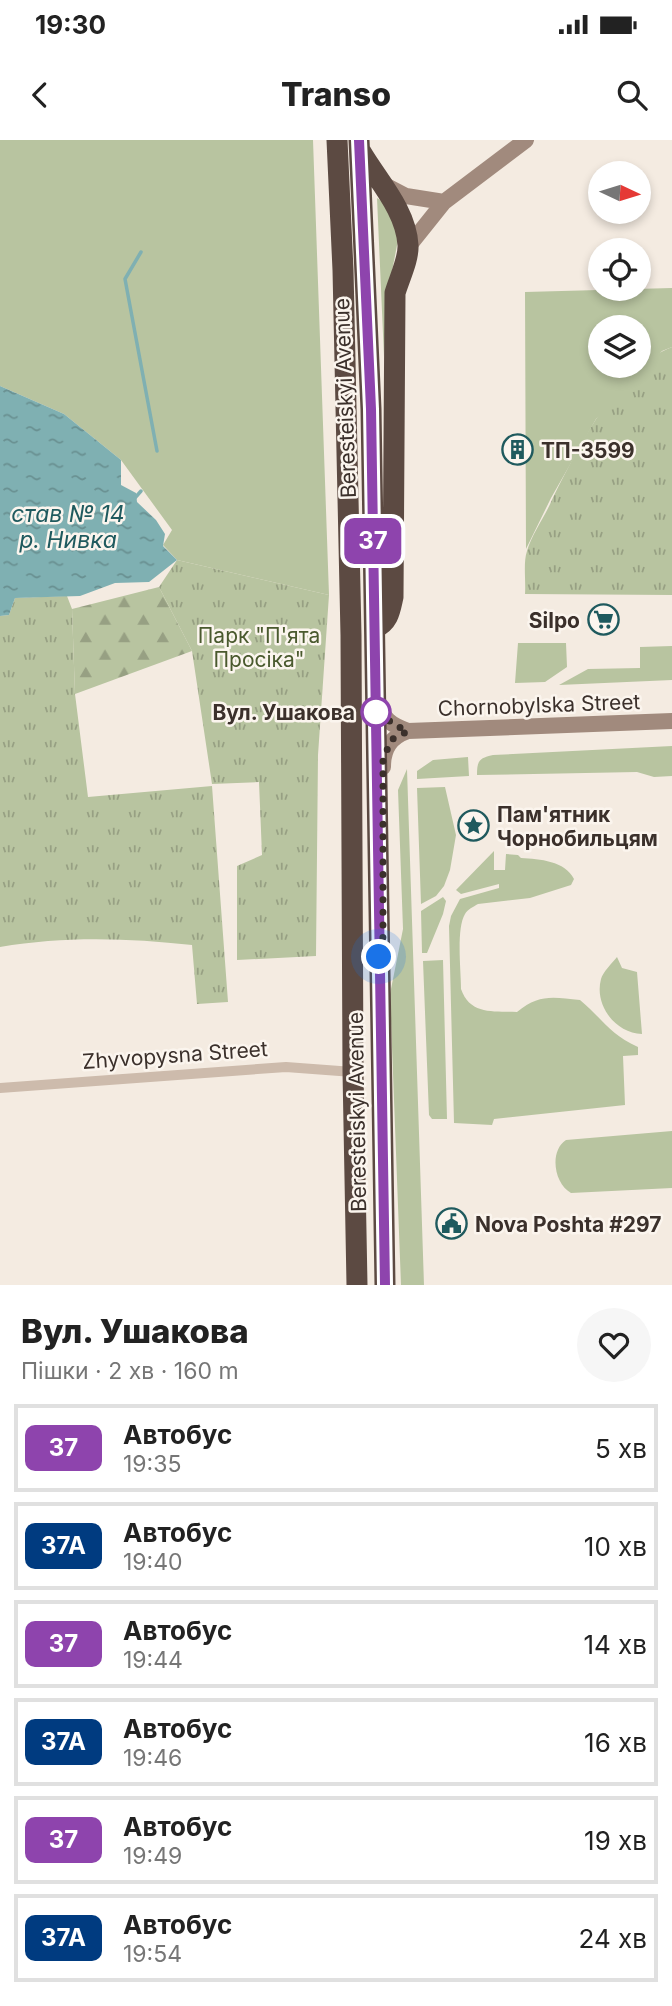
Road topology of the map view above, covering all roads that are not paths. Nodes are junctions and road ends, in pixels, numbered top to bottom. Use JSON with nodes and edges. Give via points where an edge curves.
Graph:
{"nodes":[{"id":1,"x":337,"y":140,"type":"edge"},
{"id":2,"x":526,"y":140,"type":"edge"},
{"id":3,"x":359,"y":145,"type":"edge"},
{"id":4,"x":379,"y":181,"type":"junction"},
{"id":5,"x":444,"y":202,"type":"junction"},
{"id":6,"x":408,"y":247,"type":"junction"},
{"id":7,"x":375,"y":628,"type":"junction"},
{"id":8,"x":376,"y":686,"type":"junction"},
{"id":9,"x":672,"y":721,"type":"edge"},
{"id":10,"x":408,"y":731,"type":"junction"},
{"id":11,"x":379,"y":957,"type":"junction"},
{"id":12,"x":353,"y":1072,"type":"junction"},
{"id":13,"x":0,"y":1088,"type":"edge"},
{"id":14,"x":357,"y":1285,"type":"edge"},
{"id":15,"x":385,"y":1285,"type":"edge"}],
"edges":[{"from":1,"to":12,"type":"highway","name":"Beresteiskyi Avenue","via":[[351,622]]},
{"from":2,"to":5,"type":"main road"},
{"from":3,"to":4,"type":"highway"},
{"from":3,"to":7,"type":"highway","name":"Beresteiskyi Avenue"},
{"from":4,"to":5,"type":"main road","via":[[406,196]]},
{"from":4,"to":6,"type":"highway","via":[[393,199]]},
{"from":5,"to":6,"type":"main road"},
{"from":6,"to":7,"type":"highway","via":[[395,293],[393,597],[388,617]]},
{"from":7,"to":8,"type":"highway","name":"Beresteiskyi Avenue"},
{"from":8,"to":10,"type":"main road","name":"Chornobylska Street","via":[[385,719]]},
{"from":8,"to":11,"type":"highway","name":"Beresteiskyi Avenue"},
{"from":9,"to":10,"type":"main road","name":"Chornobylska Street"},
{"from":10,"to":11,"type":"main road","name":"Chornobylska Street","via":[[391,740],[383,760],[383,937]]},
{"from":11,"to":15,"type":"highway","name":"Beresteiskyi Avenue"},
{"from":12,"to":13,"type":"street","name":"Zhyvopysna Street","via":[[286,1067]]},
{"from":12,"to":14,"type":"highway","name":"Beresteiskyi Avenue"}]}
